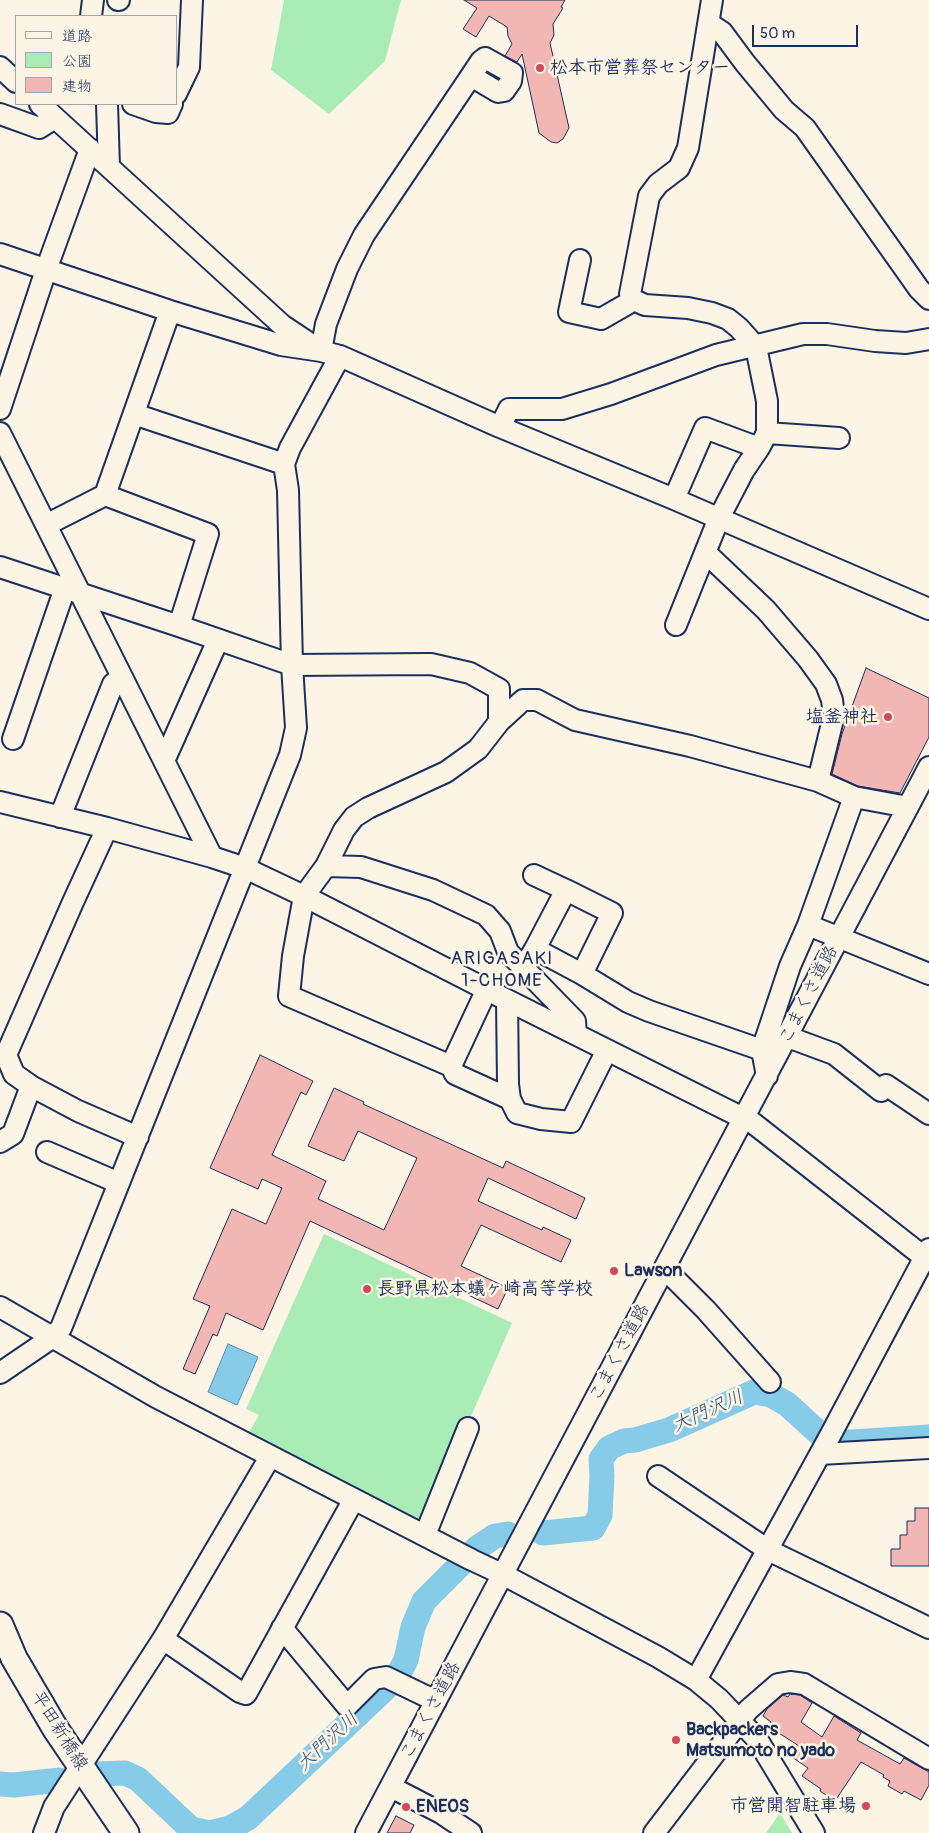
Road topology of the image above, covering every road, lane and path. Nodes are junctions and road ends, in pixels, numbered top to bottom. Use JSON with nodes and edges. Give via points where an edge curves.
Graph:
{"nodes":[{"id":1,"x":93,"y":0,"type":"edge"},
{"id":2,"x":192,"y":0,"type":"edge"},
{"id":3,"x":712,"y":0,"type":"edge"},
{"id":4,"x":91,"y":15,"type":"edge"},
{"id":5,"x":710,"y":24,"type":"junction"},
{"id":6,"x":0,"y":67,"type":"edge"},
{"id":7,"x":470,"y":76,"type":"dead end"},
{"id":8,"x":15,"y":81,"type":"edge"},
{"id":9,"x":178,"y":90,"type":"edge"},
{"id":10,"x":41,"y":105,"type":"edge"},
{"id":11,"x":110,"y":105,"type":"edge"},
{"id":12,"x":136,"y":105,"type":"edge"},
{"id":13,"x":172,"y":105,"type":"edge"},
{"id":14,"x":0,"y":114,"type":"edge"},
{"id":15,"x":55,"y":118,"type":"junction"},
{"id":16,"x":90,"y":149,"type":"junction"},
{"id":17,"x":109,"y":167,"type":"junction"},
{"id":18,"x":0,"y":254,"type":"edge"},
{"id":19,"x":580,"y":260,"type":"dead end"},
{"id":20,"x":46,"y":270,"type":"junction"},
{"id":21,"x":929,"y":299,"type":"edge"},
{"id":22,"x":634,"y":300,"type":"junction"},
{"id":23,"x":170,"y":311,"type":"junction"},
{"id":24,"x":929,"y":339,"type":"edge"},
{"id":25,"x":756,"y":347,"type":"junction"},
{"id":26,"x":330,"y":354,"type":"junction"},
{"id":27,"x":0,"y":409,"type":"edge"},
{"id":28,"x":134,"y":414,"type":"junction"},
{"id":29,"x":500,"y":427,"type":"junction"},
{"id":30,"x":0,"y":433,"type":"edge"},
{"id":31,"x":839,"y":438,"type":"dead end"},
{"id":32,"x":763,"y":441,"type":"junction"},
{"id":33,"x":284,"y":464,"type":"junction"},
{"id":34,"x":105,"y":495,"type":"junction"},
{"id":35,"x":674,"y":498,"type":"junction"},
{"id":36,"x":719,"y":518,"type":"junction"},
{"id":37,"x":46,"y":525,"type":"junction"},
{"id":38,"x":706,"y":553,"type":"junction"},
{"id":39,"x":0,"y":567,"type":"edge"},
{"id":40,"x":72,"y":590,"type":"junction"},
{"id":41,"x":929,"y":609,"type":"edge"},
{"id":42,"x":676,"y":625,"type":"dead end"},
{"id":43,"x":179,"y":626,"type":"junction"},
{"id":44,"x":218,"y":640,"type":"junction"},
{"id":45,"x":292,"y":665,"type":"junction"},
{"id":46,"x":121,"y":676,"type":"junction"},
{"id":47,"x":498,"y":722,"type":"junction"},
{"id":48,"x":13,"y":739,"type":"dead end"},
{"id":49,"x":164,"y":761,"type":"junction"},
{"id":50,"x":929,"y":767,"type":"edge"},
{"id":51,"x":818,"y":782,"type":"junction"},
{"id":52,"x":854,"y":797,"type":"junction"},
{"id":53,"x":917,"y":800,"type":"edge"},
{"id":54,"x":0,"y":802,"type":"edge"},
{"id":55,"x":60,"y":817,"type":"junction"},
{"id":56,"x":108,"y":828,"type":"junction"},
{"id":57,"x":212,"y":857,"type":"junction"},
{"id":58,"x":326,"y":866,"type":"junction"},
{"id":59,"x":245,"y":868,"type":"junction"},
{"id":60,"x":534,"y":876,"type":"dead end"},
{"id":61,"x":566,"y":890,"type":"junction"},
{"id":62,"x":304,"y":896,"type":"junction"},
{"id":63,"x":808,"y":924,"type":"junction"},
{"id":64,"x":839,"y":936,"type":"junction"},
{"id":65,"x":536,"y":949,"type":"junction"},
{"id":66,"x":524,"y":967,"type":"junction"},
{"id":67,"x":582,"y":974,"type":"junction"},
{"id":68,"x":929,"y":974,"type":"edge"},
{"id":69,"x":487,"y":989,"type":"junction"},
{"id":70,"x":507,"y":1000,"type":"junction"},
{"id":71,"x":576,"y":1034,"type":"junction"},
{"id":72,"x":788,"y":1037,"type":"junction"},
{"id":73,"x":607,"y":1050,"type":"junction"},
{"id":74,"x":762,"y":1050,"type":"junction"},
{"id":75,"x":451,"y":1066,"type":"junction"},
{"id":76,"x":767,"y":1076,"type":"junction"},
{"id":77,"x":31,"y":1086,"type":"junction"},
{"id":78,"x":510,"y":1099,"type":"junction"},
{"id":79,"x":929,"y":1114,"type":"edge"},
{"id":80,"x":744,"y":1118,"type":"junction"},
{"id":81,"x":138,"y":1137,"type":"junction"},
{"id":82,"x":0,"y":1142,"type":"edge"},
{"id":83,"x":47,"y":1152,"type":"dead end"},
{"id":84,"x":119,"y":1183,"type":"junction"},
{"id":85,"x":928,"y":1256,"type":"edge"},
{"id":86,"x":663,"y":1271,"type":"junction"},
{"id":87,"x":0,"y":1307,"type":"edge"},
{"id":88,"x":53,"y":1337,"type":"junction"},
{"id":89,"x":0,"y":1373,"type":"edge"},
{"id":90,"x":770,"y":1382,"type":"dead end"},
{"id":91,"x":468,"y":1428,"type":"dead end"},
{"id":92,"x":826,"y":1444,"type":"junction"},
{"id":93,"x":929,"y":1448,"type":"edge"},
{"id":94,"x":270,"y":1457,"type":"junction"},
{"id":95,"x":658,"y":1476,"type":"dead end"},
{"id":96,"x":354,"y":1499,"type":"junction"},
{"id":97,"x":424,"y":1535,"type":"junction"},
{"id":98,"x":768,"y":1550,"type":"junction"},
{"id":99,"x":504,"y":1574,"type":"junction"},
{"id":100,"x":0,"y":1625,"type":"edge"},
{"id":101,"x":282,"y":1628,"type":"junction"},
{"id":102,"x":929,"y":1628,"type":"edge"},
{"id":103,"x":163,"y":1639,"type":"junction"},
{"id":104,"x":696,"y":1680,"type":"junction"},
{"id":105,"x":436,"y":1701,"type":"junction"},
{"id":106,"x":739,"y":1720,"type":"junction"},
{"id":107,"x":929,"y":1759,"type":"edge"},
{"id":108,"x":81,"y":1767,"type":"junction"},
{"id":109,"x":390,"y":1787,"type":"junction"},
{"id":110,"x":44,"y":1833,"type":"edge"},
{"id":111,"x":126,"y":1833,"type":"edge"},
{"id":112,"x":366,"y":1833,"type":"edge"},
{"id":113,"x":471,"y":1833,"type":"edge"},
{"id":114,"x":654,"y":1833,"type":"edge"},
{"id":115,"x":814,"y":1833,"type":"edge"}],
"edges":[{"from":1,"to":4,"type":"street"},
{"from":2,"to":9,"type":"street","via":[[188,67]]},
{"from":3,"to":5,"type":"street"},
{"from":5,"to":21,"type":"street","via":[[722,32],[784,110],[805,128]]},
{"from":5,"to":22,"type":"street","via":[[688,148],[679,168],[658,184],[649,196],[630,294]]},
{"from":6,"to":8,"type":"street"},
{"from":7,"to":26,"type":"street","via":[[364,234],[330,315]]},
{"from":10,"to":15,"type":"street"},
{"from":11,"to":17,"type":"street"},
{"from":12,"to":13,"type":"street","via":[[168,113]]},
{"from":14,"to":15,"type":"street","via":[[39,128]]},
{"from":15,"to":16,"type":"street"},
{"from":16,"to":17,"type":"street"},
{"from":16,"to":20,"type":"street"},
{"from":17,"to":26,"type":"street","via":[[282,324]]},
{"from":18,"to":20,"type":"street"},
{"from":19,"to":22,"type":"street","via":[[569,312],[601,319]]},
{"from":20,"to":23,"type":"street"},
{"from":20,"to":27,"type":"street"},
{"from":22,"to":25,"type":"street","via":[[645,306],[712,312],[740,328]]},
{"from":23,"to":26,"type":"street","via":[[281,346]]},
{"from":23,"to":28,"type":"street"},
{"from":24,"to":25,"type":"street","via":[[906,343],[803,334]]},
{"from":25,"to":29,"type":"street","via":[[716,355],[562,410],[509,409]]},
{"from":25,"to":32,"type":"street","via":[[768,401]]},
{"from":26,"to":29,"type":"street"},
{"from":26,"to":33,"type":"street"},
{"from":28,"to":33,"type":"street"},
{"from":28,"to":34,"type":"street"},
{"from":29,"to":35,"type":"street"},
{"from":30,"to":37,"type":"street"},
{"from":31,"to":32,"type":"street"},
{"from":32,"to":35,"type":"street","via":[[705,428]]},
{"from":32,"to":36,"type":"street"},
{"from":33,"to":45,"type":"street","via":[[288,490]]},
{"from":34,"to":37,"type":"street"},
{"from":34,"to":43,"type":"street","via":[[208,534]]},
{"from":35,"to":36,"type":"street"},
{"from":36,"to":38,"type":"street"},
{"from":36,"to":41,"type":"street"},
{"from":37,"to":40,"type":"street"},
{"from":38,"to":42,"type":"street"},
{"from":38,"to":51,"type":"street","via":[[766,610],[826,684],[834,715]]},
{"from":39,"to":40,"type":"street"},
{"from":40,"to":43,"type":"street"},
{"from":40,"to":46,"type":"street"},
{"from":40,"to":48,"type":"street"},
{"from":43,"to":44,"type":"street"},
{"from":44,"to":45,"type":"street"},
{"from":44,"to":49,"type":"street"},
{"from":45,"to":47,"type":"street","via":[[431,664],[470,673],[499,689]]},
{"from":45,"to":59,"type":"street","via":[[296,728],[290,756]]},
{"from":46,"to":49,"type":"street"},
{"from":46,"to":55,"type":"street","via":[[113,684]]},
{"from":47,"to":51,"type":"street","via":[[523,700],[537,700],[576,720],[690,746]]},
{"from":47,"to":58,"type":"street","via":[[478,749],[446,772],[354,817]]},
{"from":49,"to":57,"type":"street"},
{"from":50,"to":53,"type":"street","name":"こまくさ道路"},
{"from":51,"to":52,"type":"street"},
{"from":52,"to":53,"type":"street"},
{"from":52,"to":63,"type":"street"},
{"from":53,"to":64,"type":"street","name":"こまくさ道路"},
{"from":54,"to":55,"type":"street"},
{"from":55,"to":56,"type":"street"},
{"from":56,"to":57,"type":"street"},
{"from":56,"to":77,"type":"street","via":[[6,1055],[14,1074]]},
{"from":57,"to":59,"type":"street"},
{"from":58,"to":62,"type":"street"},
{"from":58,"to":66,"type":"street","via":[[361,867],[433,890],[486,915],[500,931],[508,952]]},
{"from":59,"to":62,"type":"street"},
{"from":59,"to":81,"type":"street"},
{"from":60,"to":61,"type":"street"},
{"from":61,"to":65,"type":"street"},
{"from":61,"to":67,"type":"street","via":[[612,913]]},
{"from":62,"to":69,"type":"street"},
{"from":62,"to":75,"type":"street","via":[[289,996]]},
{"from":63,"to":64,"type":"street"},
{"from":63,"to":74,"type":"street","via":[[790,966]]},
{"from":64,"to":68,"type":"street"},
{"from":64,"to":72,"type":"street","name":"こまくさ道路"},
{"from":65,"to":66,"type":"street"},
{"from":65,"to":67,"type":"street"},
{"from":66,"to":71,"type":"street","via":[[576,1021]]},
{"from":67,"to":74,"type":"street","via":[[649,1012]]},
{"from":69,"to":70,"type":"street"},
{"from":69,"to":75,"type":"street"},
{"from":70,"to":71,"type":"street"},
{"from":70,"to":78,"type":"street"},
{"from":71,"to":73,"type":"street"},
{"from":72,"to":76,"type":"street","name":"こまくさ道路"},
{"from":72,"to":79,"type":"street","via":[[834,1054],[881,1092],[886,1085]]},
{"from":73,"to":78,"type":"street","via":[[570,1122],[517,1113]]},
{"from":73,"to":80,"type":"street"},
{"from":74,"to":76,"type":"street"},
{"from":75,"to":78,"type":"street","via":[[455,1074]]},
{"from":76,"to":80,"type":"street","name":"こまくさ道路"},
{"from":77,"to":81,"type":"street"},
{"from":77,"to":82,"type":"street","via":[[13,1134]]},
{"from":80,"to":85,"type":"street"},
{"from":80,"to":86,"type":"street","name":"こまくさ道路"},
{"from":81,"to":84,"type":"street"},
{"from":83,"to":84,"type":"street"},
{"from":84,"to":88,"type":"street","via":[[61,1328]]},
{"from":85,"to":92,"type":"street"},
{"from":86,"to":90,"type":"street","via":[[706,1310]]},
{"from":86,"to":99,"type":"street","name":"こまくさ道路"},
{"from":87,"to":88,"type":"street"},
{"from":88,"to":89,"type":"street"},
{"from":88,"to":94,"type":"street","via":[[156,1397]]},
{"from":91,"to":97,"type":"street"},
{"from":92,"to":93,"type":"street"},
{"from":92,"to":98,"type":"street"},
{"from":94,"to":96,"type":"street"},
{"from":94,"to":103,"type":"street"},
{"from":95,"to":98,"type":"street"},
{"from":96,"to":97,"type":"street"},
{"from":96,"to":101,"type":"street"},
{"from":97,"to":99,"type":"street"},
{"from":98,"to":102,"type":"street"},
{"from":98,"to":104,"type":"street"},
{"from":99,"to":104,"type":"street"},
{"from":99,"to":105,"type":"street","name":"こまくさ道路"},
{"from":100,"to":108,"type":"main road","name":"平田新橋線","via":[[14,1658]]},
{"from":101,"to":103,"type":"street","via":[[246,1694]]},
{"from":101,"to":105,"type":"street","via":[[347,1706],[374,1679],[394,1680]]},
{"from":103,"to":108,"type":"street"},
{"from":104,"to":106,"type":"street"},
{"from":105,"to":109,"type":"street","name":"こまくさ道路"},
{"from":106,"to":107,"type":"street","via":[[778,1684],[804,1684]]},
{"from":106,"to":114,"type":"street"},
{"from":106,"to":115,"type":"street","via":[[757,1739]]},
{"from":108,"to":110,"type":"street","via":[[54,1807]]},
{"from":108,"to":111,"type":"main road","name":"平田新橋線"},
{"from":109,"to":112,"type":"street","name":"こまくさ道路"},
{"from":109,"to":113,"type":"street","via":[[441,1813]]}]}
